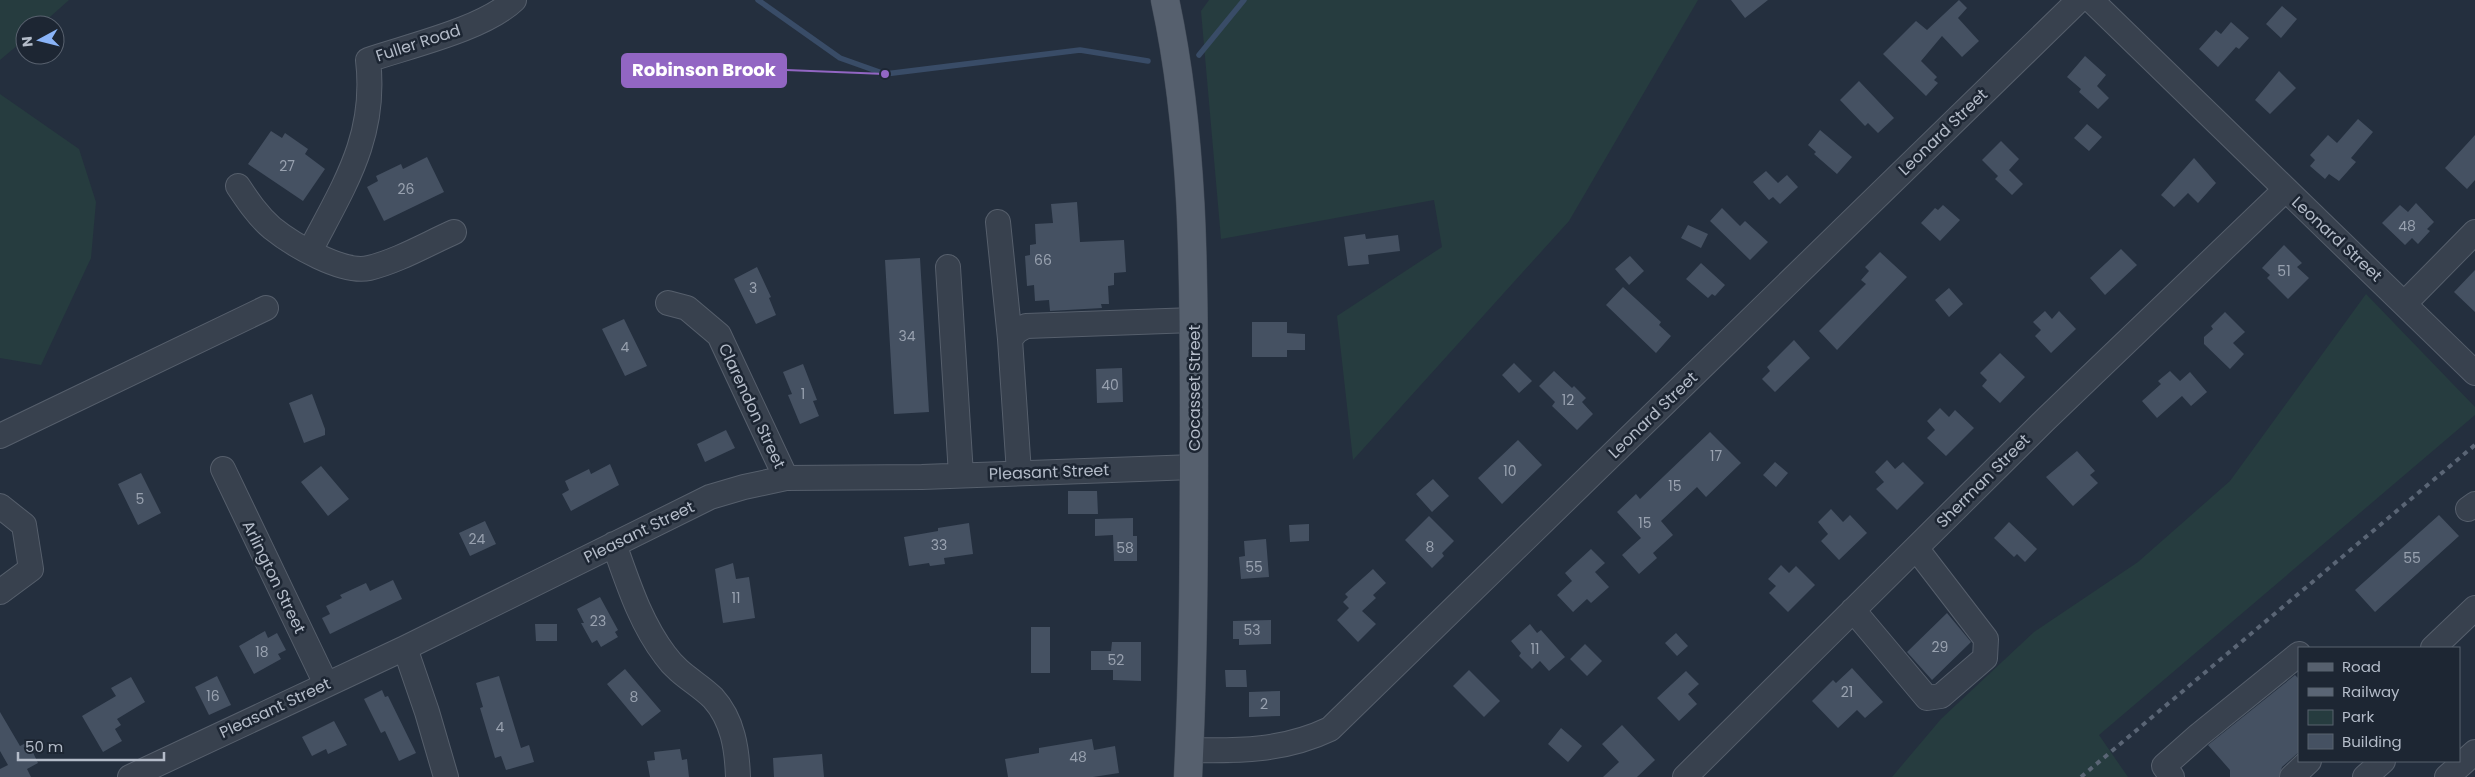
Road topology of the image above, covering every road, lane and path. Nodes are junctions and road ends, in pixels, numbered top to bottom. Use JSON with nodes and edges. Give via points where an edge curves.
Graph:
{"nodes":[{"id":1,"x":514,"y":0,"type":"edge"},
{"id":2,"x":1165,"y":0,"type":"edge"},
{"id":3,"x":2079,"y":0,"type":"edge"},
{"id":4,"x":2091,"y":0,"type":"edge"},
{"id":5,"x":238,"y":186,"type":"dead end"},
{"id":6,"x":2285,"y":190,"type":"junction"},
{"id":7,"x":998,"y":222,"type":"dead end"},
{"id":8,"x":454,"y":232,"type":"dead end"},
{"id":9,"x":2475,"y":232,"type":"edge"},
{"id":10,"x":310,"y":251,"type":"junction"},
{"id":11,"x":948,"y":267,"type":"dead end"},
{"id":12,"x":668,"y":303,"type":"dead end"},
{"id":13,"x":2405,"y":303,"type":"junction"},
{"id":14,"x":266,"y":308,"type":"dead end"},
{"id":15,"x":1194,"y":320,"type":"junction"},
{"id":16,"x":1010,"y":339,"type":"junction"},
{"id":17,"x":2475,"y":373,"type":"edge"},
{"id":18,"x":0,"y":436,"type":"edge"},
{"id":19,"x":1194,"y":467,"type":"junction"},
{"id":20,"x":223,"y":469,"type":"dead end"},
{"id":21,"x":1019,"y":473,"type":"junction"},
{"id":22,"x":961,"y":475,"type":"junction"},
{"id":23,"x":786,"y":478,"type":"junction"},
{"id":24,"x":0,"y":506,"type":"edge"},
{"id":25,"x":614,"y":544,"type":"junction"},
{"id":26,"x":1916,"y":548,"type":"junction"},
{"id":27,"x":0,"y":592,"type":"edge"},
{"id":28,"x":2475,"y":608,"type":"edge"},
{"id":29,"x":1853,"y":610,"type":"junction"},
{"id":30,"x":2433,"y":647,"type":"edge"},
{"id":31,"x":404,"y":648,"type":"junction"},
{"id":32,"x":2298,"y":655,"type":"edge"},
{"id":33,"x":326,"y":684,"type":"junction"},
{"id":34,"x":1190,"y":750,"type":"junction"},
{"id":35,"x":2475,"y":752,"type":"edge"},
{"id":36,"x":2308,"y":762,"type":"edge"},
{"id":37,"x":2382,"y":762,"type":"edge"},
{"id":38,"x":130,"y":777,"type":"edge"},
{"id":39,"x":446,"y":777,"type":"edge"},
{"id":40,"x":738,"y":777,"type":"edge"},
{"id":41,"x":1188,"y":777,"type":"edge"},
{"id":42,"x":1685,"y":777,"type":"edge"},
{"id":43,"x":2172,"y":777,"type":"edge"},
{"id":44,"x":2292,"y":777,"type":"edge"},
{"id":45,"x":2365,"y":777,"type":"edge"},
{"id":46,"x":2448,"y":777,"type":"edge"}],
"edges":[{"from":1,"to":10,"type":"street","name":"Fuller Road","via":[[504,10],[483,21],[368,60],[369,104],[365,134],[356,160]]},
{"from":2,"to":15,"type":"main road","name":"Cocasset Street","via":[[1179,73],[1189,161]]},
{"from":3,"to":34,"type":"street","name":"Leonard Street","via":[[1330,729],[1314,737],[1249,751]]},
{"from":4,"to":6,"type":"street","name":"Leonard Street"},
{"from":5,"to":10,"type":"street","via":[[272,228]]},
{"from":6,"to":13,"type":"street","name":"Leonard Street"},
{"from":6,"to":26,"type":"street","name":"Sherman Street"},
{"from":7,"to":16,"type":"street"},
{"from":8,"to":10,"type":"street","via":[[368,268],[351,269]]},
{"from":9,"to":13,"type":"street"},
{"from":11,"to":22,"type":"street"},
{"from":12,"to":23,"type":"street","name":"Clarendon Street","via":[[687,308],[719,335]]},
{"from":13,"to":17,"type":"street","name":"Leonard Street"},
{"from":14,"to":18,"type":"street"},
{"from":15,"to":16,"type":"street","via":[[1026,326]]},
{"from":15,"to":19,"type":"main road","name":"Cocasset Street"},
{"from":16,"to":21,"type":"street"},
{"from":19,"to":21,"type":"street","name":"Pleasant Street"},
{"from":19,"to":34,"type":"main road","name":"Cocasset Street"},
{"from":20,"to":33,"type":"street","name":"Arlington Street"},
{"from":21,"to":22,"type":"street","name":"Pleasant Street"},
{"from":22,"to":23,"type":"street","name":"Pleasant Street"},
{"from":23,"to":25,"type":"street","name":"Pleasant Street","via":[[710,498]]},
{"from":24,"to":27,"type":"street","via":[[24,525],[31,569]]},
{"from":25,"to":31,"type":"street","name":"Pleasant Street"},
{"from":25,"to":40,"type":"street","via":[[636,606],[650,633],[666,657],[688,680],[713,698],[728,722],[734,740]]},
{"from":26,"to":29,"type":"street","name":"Sherman Street"},
{"from":26,"to":29,"type":"street","via":[[1986,639],[1985,658],[1941,696],[1928,698]]},
{"from":28,"to":30,"type":"street"},
{"from":29,"to":42,"type":"street","name":"Sherman Street"},
{"from":31,"to":33,"type":"street","name":"Pleasant Street"},
{"from":31,"to":39,"type":"street"},
{"from":32,"to":43,"type":"street","via":[[2164,766]]},
{"from":33,"to":38,"type":"street","name":"Pleasant Street"},
{"from":34,"to":41,"type":"main road","name":"Cocasset Street"},
{"from":35,"to":46,"type":"street"},
{"from":36,"to":44,"type":"street"},
{"from":37,"to":45,"type":"street"}]}
